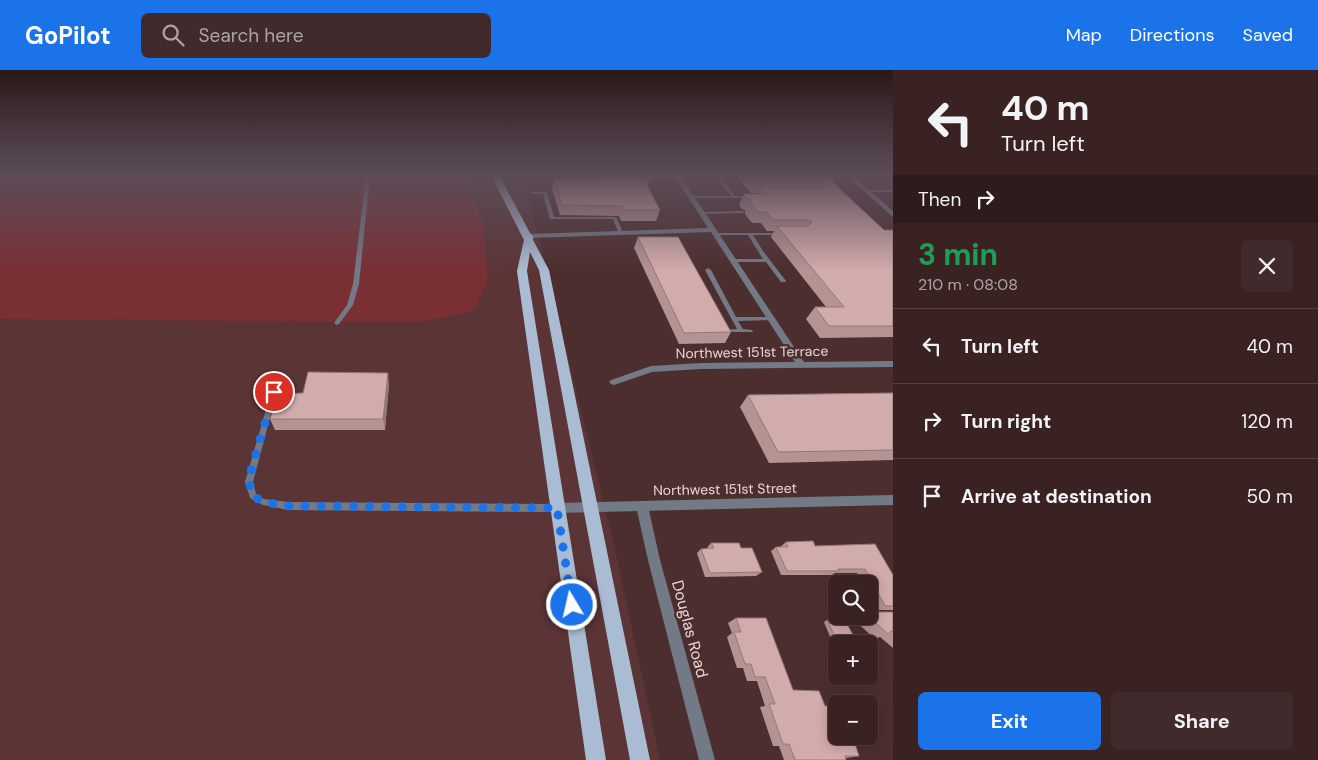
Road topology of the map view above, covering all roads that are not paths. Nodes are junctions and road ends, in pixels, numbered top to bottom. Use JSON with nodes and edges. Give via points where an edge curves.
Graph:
{"nodes":[{"id":1,"x":364,"y":207,"type":"edge"},
{"id":2,"x":513,"y":207,"type":"edge"},
{"id":3,"x":549,"y":207,"type":"edge"},
{"id":4,"x":697,"y":207,"type":"edge"},
{"id":5,"x":742,"y":212,"type":"dead end"},
{"id":6,"x":701,"y":213,"type":"junction"},
{"id":7,"x":714,"y":232,"type":"junction"},
{"id":8,"x":621,"y":233,"type":"junction"},
{"id":9,"x":750,"y":234,"type":"junction"},
{"id":10,"x":793,"y":234,"type":"edge"},
{"id":11,"x":529,"y":236,"type":"junction"},
{"id":12,"x":767,"y":260,"type":"junction"},
{"id":13,"x":734,"y":261,"type":"junction"},
{"id":14,"x":708,"y":270,"type":"dead end"},
{"id":15,"x":784,"y":281,"type":"dead end"},
{"id":16,"x":734,"y":319,"type":"junction"},
{"id":17,"x":773,"y":319,"type":"junction"},
{"id":18,"x":337,"y":323,"type":"dead end"},
{"id":19,"x":726,"y":331,"type":"edge"},
{"id":20,"x":741,"y":331,"type":"junction"},
{"id":21,"x":750,"y":331,"type":"dead end"},
{"id":22,"x":801,"y":364,"type":"junction"},
{"id":23,"x":893,"y":364,"type":"edge"},
{"id":24,"x":614,"y":382,"type":"dead end"},
{"id":25,"x":274,"y":392,"type":"dead end"},
{"id":26,"x":893,"y":500,"type":"edge"},
{"id":27,"x":642,"y":506,"type":"junction"},
{"id":28,"x":590,"y":507,"type":"junction"},
{"id":29,"x":557,"y":508,"type":"junction"},
{"id":30,"x":596,"y":760,"type":"edge"},
{"id":31,"x":640,"y":760,"type":"edge"},
{"id":32,"x":707,"y":760,"type":"edge"}],
"edges":[{"from":1,"to":18,"type":"lane","via":[[356,284],[350,305]]},
{"from":2,"to":11,"type":"main road"},
{"from":3,"to":8,"type":"lane","via":[[552,218],[615,218]]},
{"from":4,"to":6,"type":"street"},
{"from":5,"to":6,"type":"lane"},
{"from":6,"to":7,"type":"street"},
{"from":7,"to":8,"type":"street"},
{"from":7,"to":9,"type":"lane"},
{"from":7,"to":13,"type":"street"},
{"from":8,"to":11,"type":"street"},
{"from":9,"to":10,"type":"lane"},
{"from":9,"to":12,"type":"lane"},
{"from":11,"to":28,"type":"main road","via":[[544,270]]},
{"from":11,"to":29,"type":"main road","via":[[522,271]]},
{"from":12,"to":13,"type":"lane"},
{"from":12,"to":15,"type":"lane"},
{"from":13,"to":17,"type":"street"},
{"from":14,"to":16,"type":"lane"},
{"from":16,"to":17,"type":"lane"},
{"from":16,"to":20,"type":"lane"},
{"from":17,"to":22,"type":"street"},
{"from":19,"to":20,"type":"lane"},
{"from":20,"to":21,"type":"lane"},
{"from":22,"to":23,"type":"street","name":"Northwest 151st Terrace"},
{"from":22,"to":24,"type":"street","name":"Northwest 151st Terrace","via":[[651,369]]},
{"from":25,"to":29,"type":"lane","via":[[249,482],[253,496],[263,502],[288,506]]},
{"from":26,"to":27,"type":"street","name":"Northwest 151st Street"},
{"from":27,"to":28,"type":"street","name":"Northwest 151st Street"},
{"from":27,"to":32,"type":"street","name":"Douglas Road"},
{"from":28,"to":29,"type":"street","name":"Northwest 151st Street"},
{"from":28,"to":31,"type":"main road"},
{"from":29,"to":30,"type":"main road"}]}
